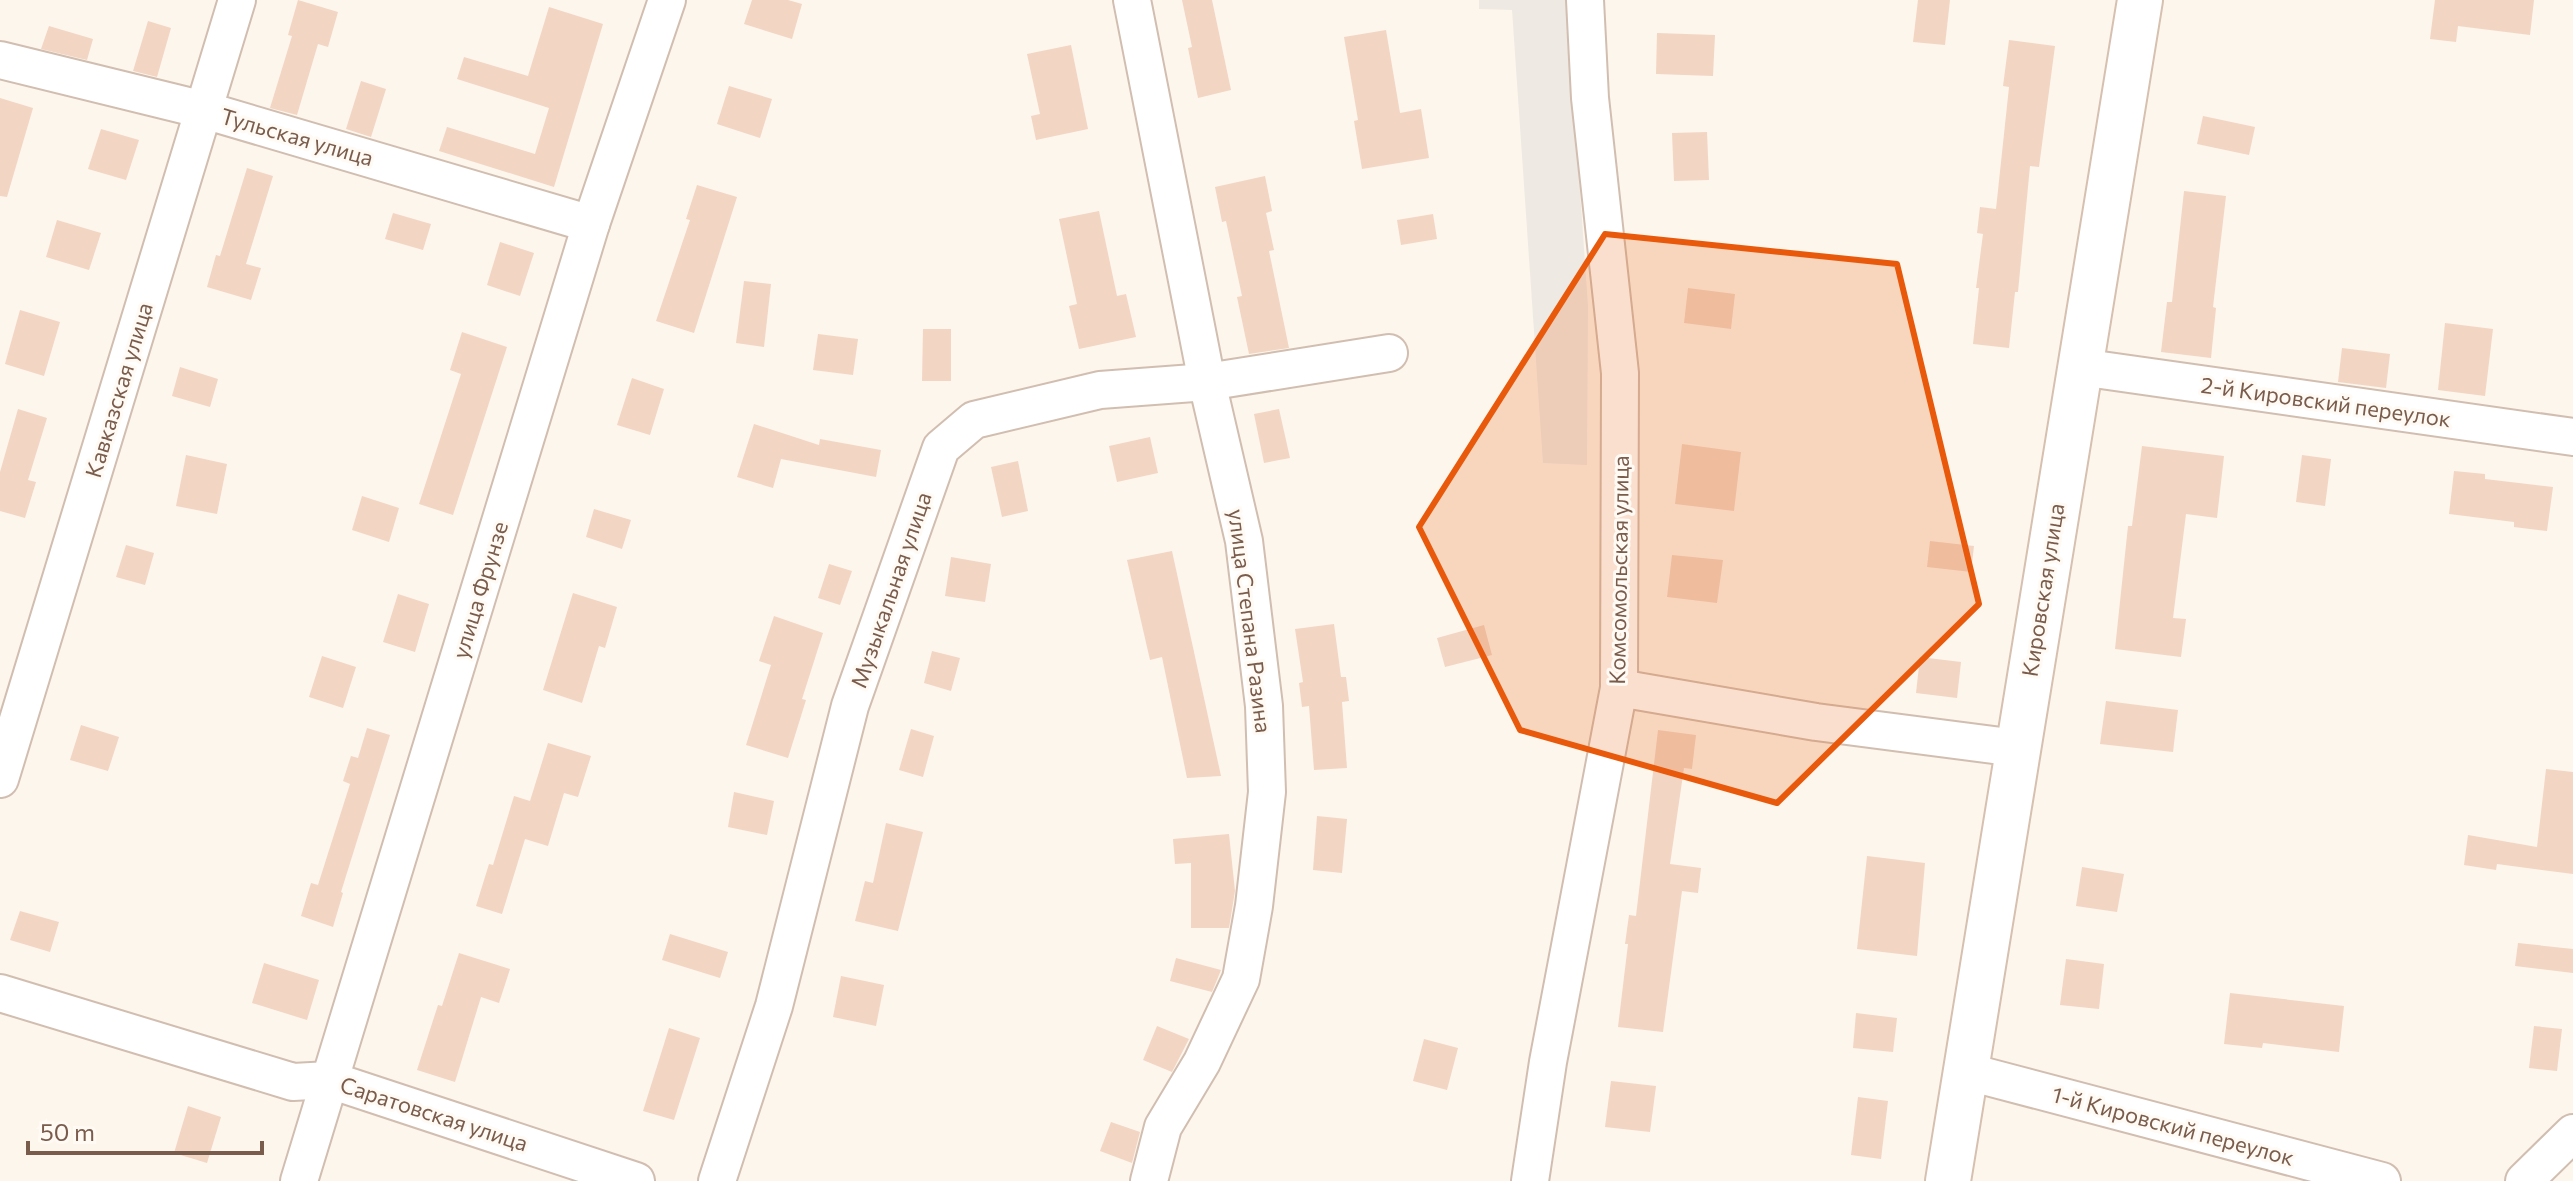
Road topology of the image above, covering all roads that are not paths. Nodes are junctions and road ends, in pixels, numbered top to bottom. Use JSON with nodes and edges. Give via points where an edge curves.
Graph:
{"nodes":[{"id":1,"x":237,"y":0,"type":"edge"},
{"id":2,"x":667,"y":0,"type":"edge"},
{"id":3,"x":1132,"y":0,"type":"edge"},
{"id":4,"x":1585,"y":0,"type":"edge"},
{"id":5,"x":2140,"y":0,"type":"edge"},
{"id":6,"x":0,"y":60,"type":"edge"},
{"id":7,"x":204,"y":110,"type":"junction"},
{"id":8,"x":591,"y":224,"type":"junction"},
{"id":9,"x":1389,"y":353,"type":"dead end"},
{"id":10,"x":2080,"y":367,"type":"junction"},
{"id":11,"x":1207,"y":382,"type":"junction"},
{"id":12,"x":2573,"y":437,"type":"edge"},
{"id":13,"x":1619,"y":688,"type":"junction"},
{"id":14,"x":2017,"y":748,"type":"junction"},
{"id":15,"x":0,"y":779,"type":"edge"},
{"id":16,"x":0,"y":993,"type":"edge"},
{"id":17,"x":1965,"y":1071,"type":"junction"},
{"id":18,"x":330,"y":1080,"type":"junction"},
{"id":19,"x":2573,"y":1133,"type":"edge"},
{"id":20,"x":299,"y":1181,"type":"edge"},
{"id":21,"x":636,"y":1181,"type":"edge"},
{"id":22,"x":717,"y":1181,"type":"edge"},
{"id":23,"x":1149,"y":1181,"type":"edge"},
{"id":24,"x":1530,"y":1181,"type":"edge"},
{"id":25,"x":1948,"y":1181,"type":"edge"},
{"id":26,"x":2382,"y":1181,"type":"edge"},
{"id":27,"x":2524,"y":1181,"type":"edge"}],
"edges":[{"from":1,"to":7,"type":"street","name":"Кавказская улица"},
{"from":2,"to":8,"type":"street","name":"улица Фрунзе"},
{"from":3,"to":11,"type":"street","name":"улица Степана Разина"},
{"from":4,"to":13,"type":"street","name":"Комсомольская улица","via":[[1590,98],[1620,373]]},
{"from":5,"to":10,"type":"main road","name":"Кировская улица"},
{"from":6,"to":7,"type":"street","name":"Тульская улица"},
{"from":7,"to":8,"type":"street","name":"Тульская улица"},
{"from":7,"to":15,"type":"street","name":"Кавказская улица"},
{"from":8,"to":18,"type":"street","name":"улица Фрунзе"},
{"from":9,"to":11,"type":"street","name":"Музыкальная улица"},
{"from":10,"to":12,"type":"street","name":"2-й Кировский переулок"},
{"from":10,"to":14,"type":"main road","name":"Кировская улица"},
{"from":11,"to":22,"type":"street","name":"Музыкальная улица","via":[[1100,390],[974,420],[941,448],[850,706],[774,1006]]},
{"from":11,"to":23,"type":"street","name":"улица Степана Разина","via":[[1244,541],[1264,706],[1267,792],[1241,979],[1202,1062],[1163,1127]]},
{"from":13,"to":14,"type":"street","via":[[1816,722]]},
{"from":13,"to":24,"type":"street","name":"Комсомольская улица"},
{"from":14,"to":17,"type":"main road","name":"Кировская улица"},
{"from":16,"to":18,"type":"street","name":"Саратовская улица","via":[[293,1082]]},
{"from":17,"to":25,"type":"main road","name":"Кировская улица"},
{"from":17,"to":26,"type":"street","name":"1-й Кировский переулок"},
{"from":18,"to":20,"type":"street","name":"улица Фрунзе"},
{"from":18,"to":21,"type":"street","name":"Саратовская улица"},
{"from":19,"to":27,"type":"street"}]}
